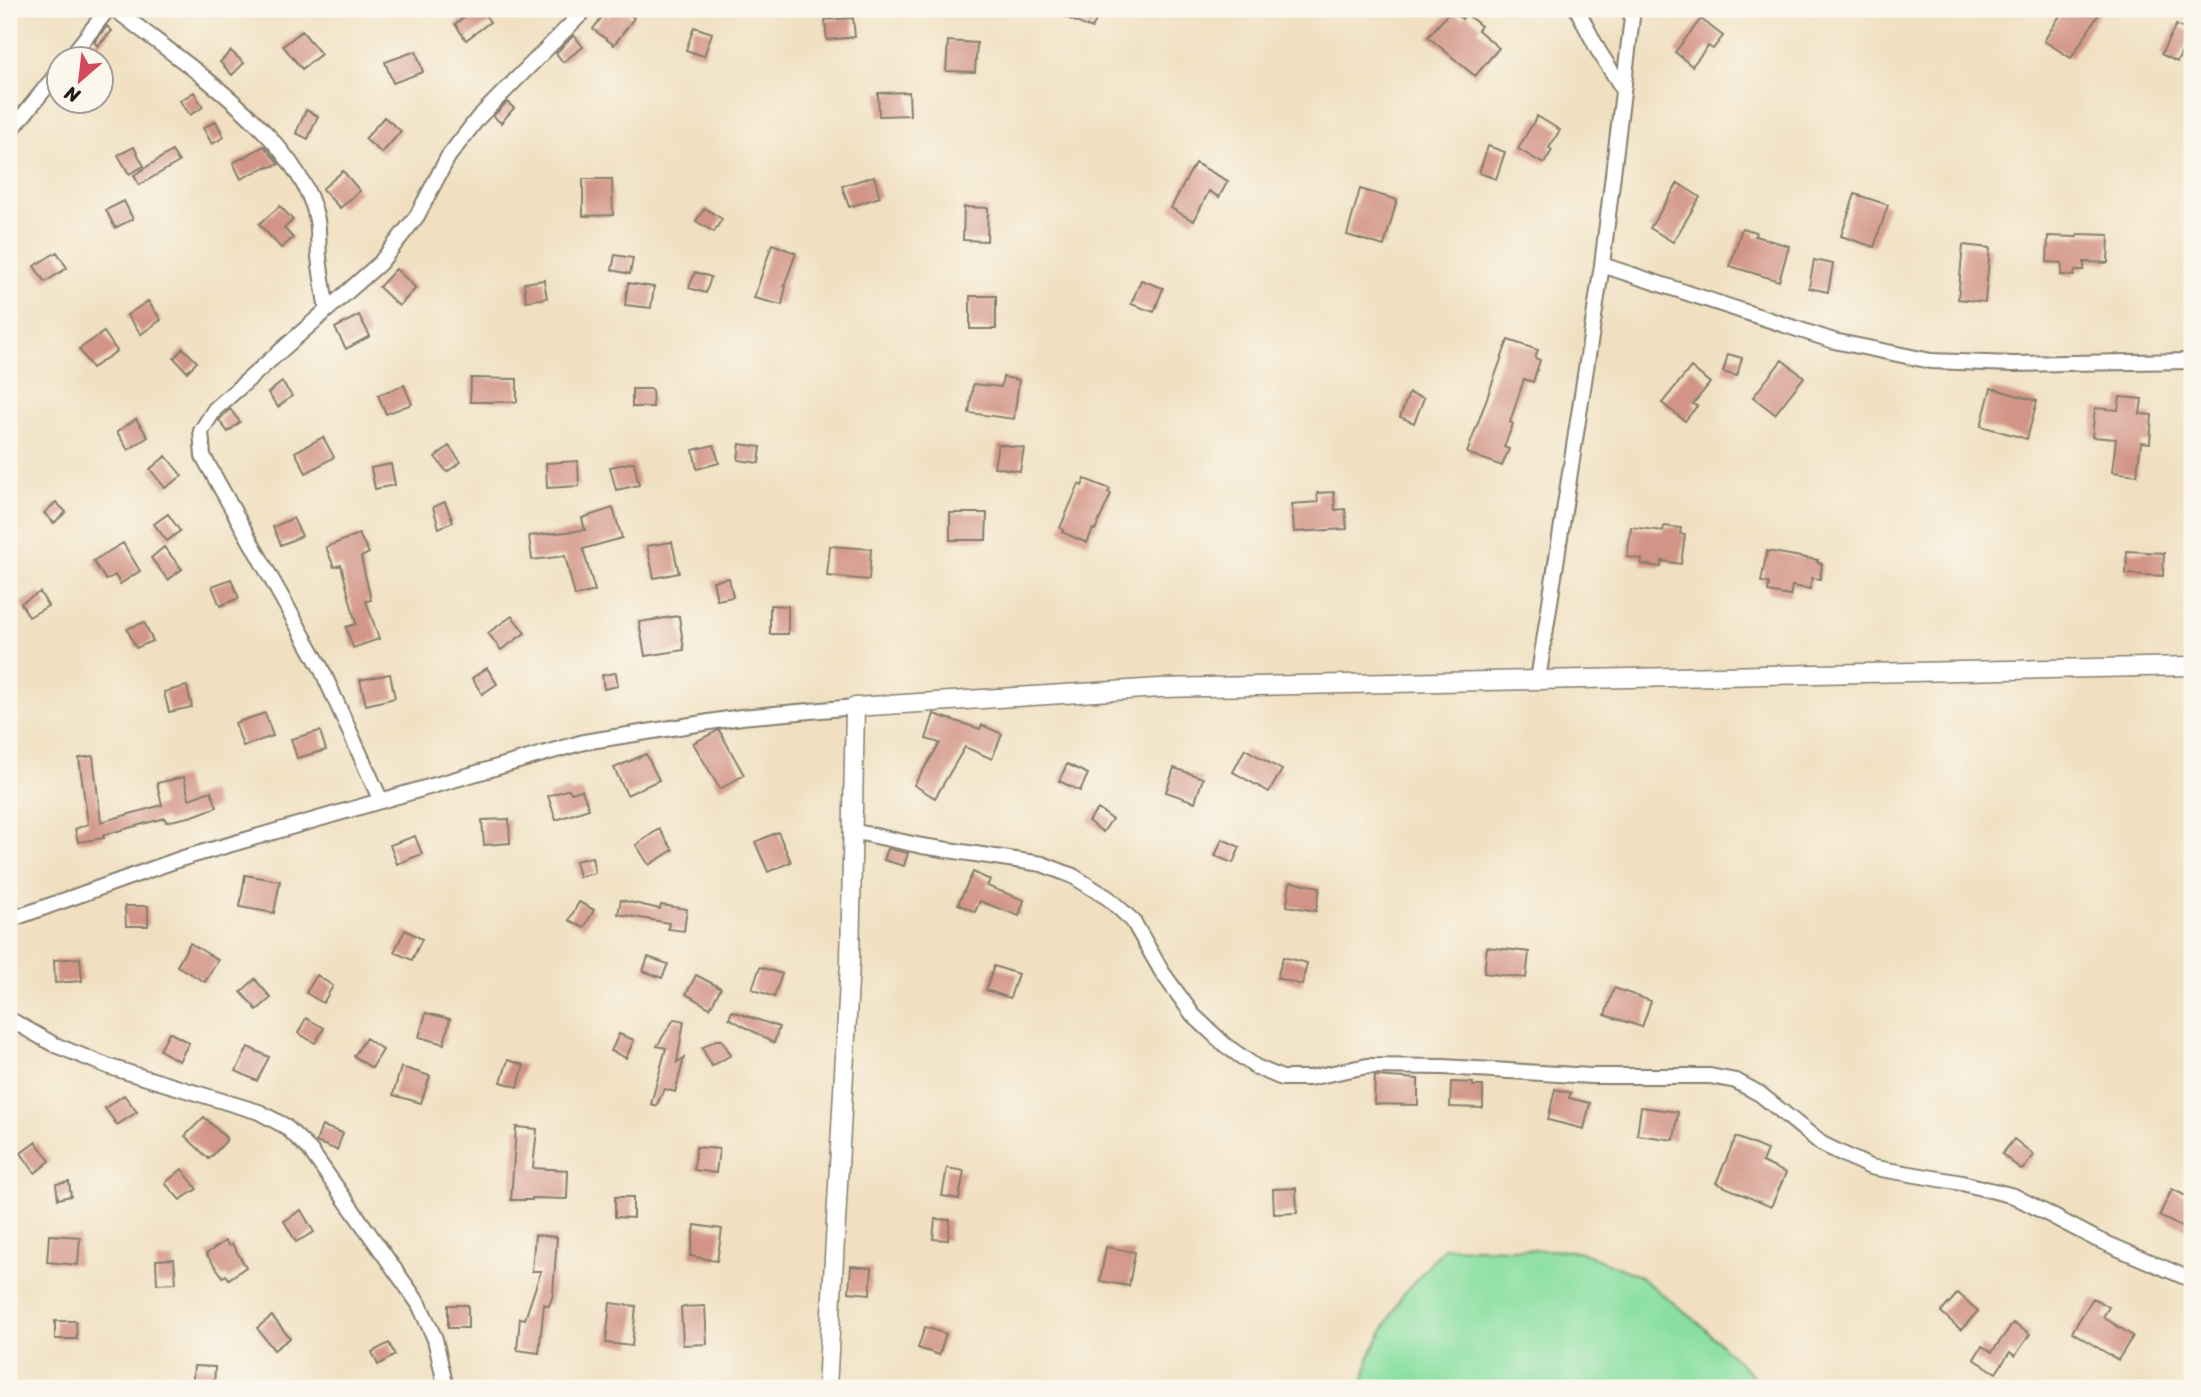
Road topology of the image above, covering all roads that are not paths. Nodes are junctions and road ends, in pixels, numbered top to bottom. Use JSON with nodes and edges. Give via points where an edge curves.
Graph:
{"nodes":[{"id":1,"x":108,"y":9,"type":"edge"},
{"id":2,"x":114,"y":9,"type":"edge"},
{"id":3,"x":586,"y":9,"type":"edge"},
{"id":4,"x":1577,"y":9,"type":"edge"},
{"id":5,"x":1633,"y":9,"type":"edge"},
{"id":6,"x":79,"y":46,"type":"edge"},
{"id":7,"x":46,"y":87,"type":"edge"},
{"id":8,"x":1623,"y":89,"type":"junction"},
{"id":9,"x":9,"y":133,"type":"edge"},
{"id":10,"x":1602,"y":265,"type":"junction"},
{"id":11,"x":327,"y":310,"type":"junction"},
{"id":12,"x":2192,"y":361,"type":"edge"},
{"id":13,"x":2192,"y":666,"type":"edge"},
{"id":14,"x":1538,"y":680,"type":"junction"},
{"id":15,"x":855,"y":707,"type":"junction"},
{"id":16,"x":381,"y":801,"type":"junction"},
{"id":17,"x":852,"y":831,"type":"junction"},
{"id":18,"x":9,"y":920,"type":"edge"},
{"id":19,"x":9,"y":1019,"type":"edge"},
{"id":20,"x":2192,"y":1280,"type":"edge"},
{"id":21,"x":446,"y":1388,"type":"edge"},
{"id":22,"x":827,"y":1388,"type":"edge"}],
"edges":[{"from":1,"to":6,"type":"street"},
{"from":2,"to":11,"type":"street","via":[[274,141],[304,183],[317,220]]},
{"from":3,"to":11,"type":"street","via":[[478,118],[448,157],[417,216],[380,263]]},
{"from":4,"to":8,"type":"street"},
{"from":5,"to":8,"type":"street"},
{"from":7,"to":9,"type":"street"},
{"from":8,"to":10,"type":"street"},
{"from":10,"to":12,"type":"street","via":[[1834,341],[1931,361]]},
{"from":10,"to":14,"type":"street"},
{"from":11,"to":16,"type":"street","via":[[215,409],[201,431],[203,456],[321,668]]},
{"from":13,"to":14,"type":"street"},
{"from":14,"to":15,"type":"street","via":[[1160,688]]},
{"from":15,"to":16,"type":"street","via":[[741,718],[584,742]]},
{"from":15,"to":17,"type":"street"},
{"from":16,"to":18,"type":"street","via":[[180,859]]},
{"from":17,"to":20,"type":"street","via":[[1042,864],[1073,876],[1133,921],[1192,1015],[1256,1067],[1282,1078],[1309,1078],[1367,1066],[1710,1076],[1736,1081],[1760,1094],[1822,1144],[1870,1167],[2014,1196],[2095,1239]]},
{"from":17,"to":22,"type":"street","via":[[850,962]]},
{"from":19,"to":21,"type":"street","via":[[55,1045],[110,1067],[259,1112],[285,1126],[310,1150],[419,1304],[435,1339]]}]}
